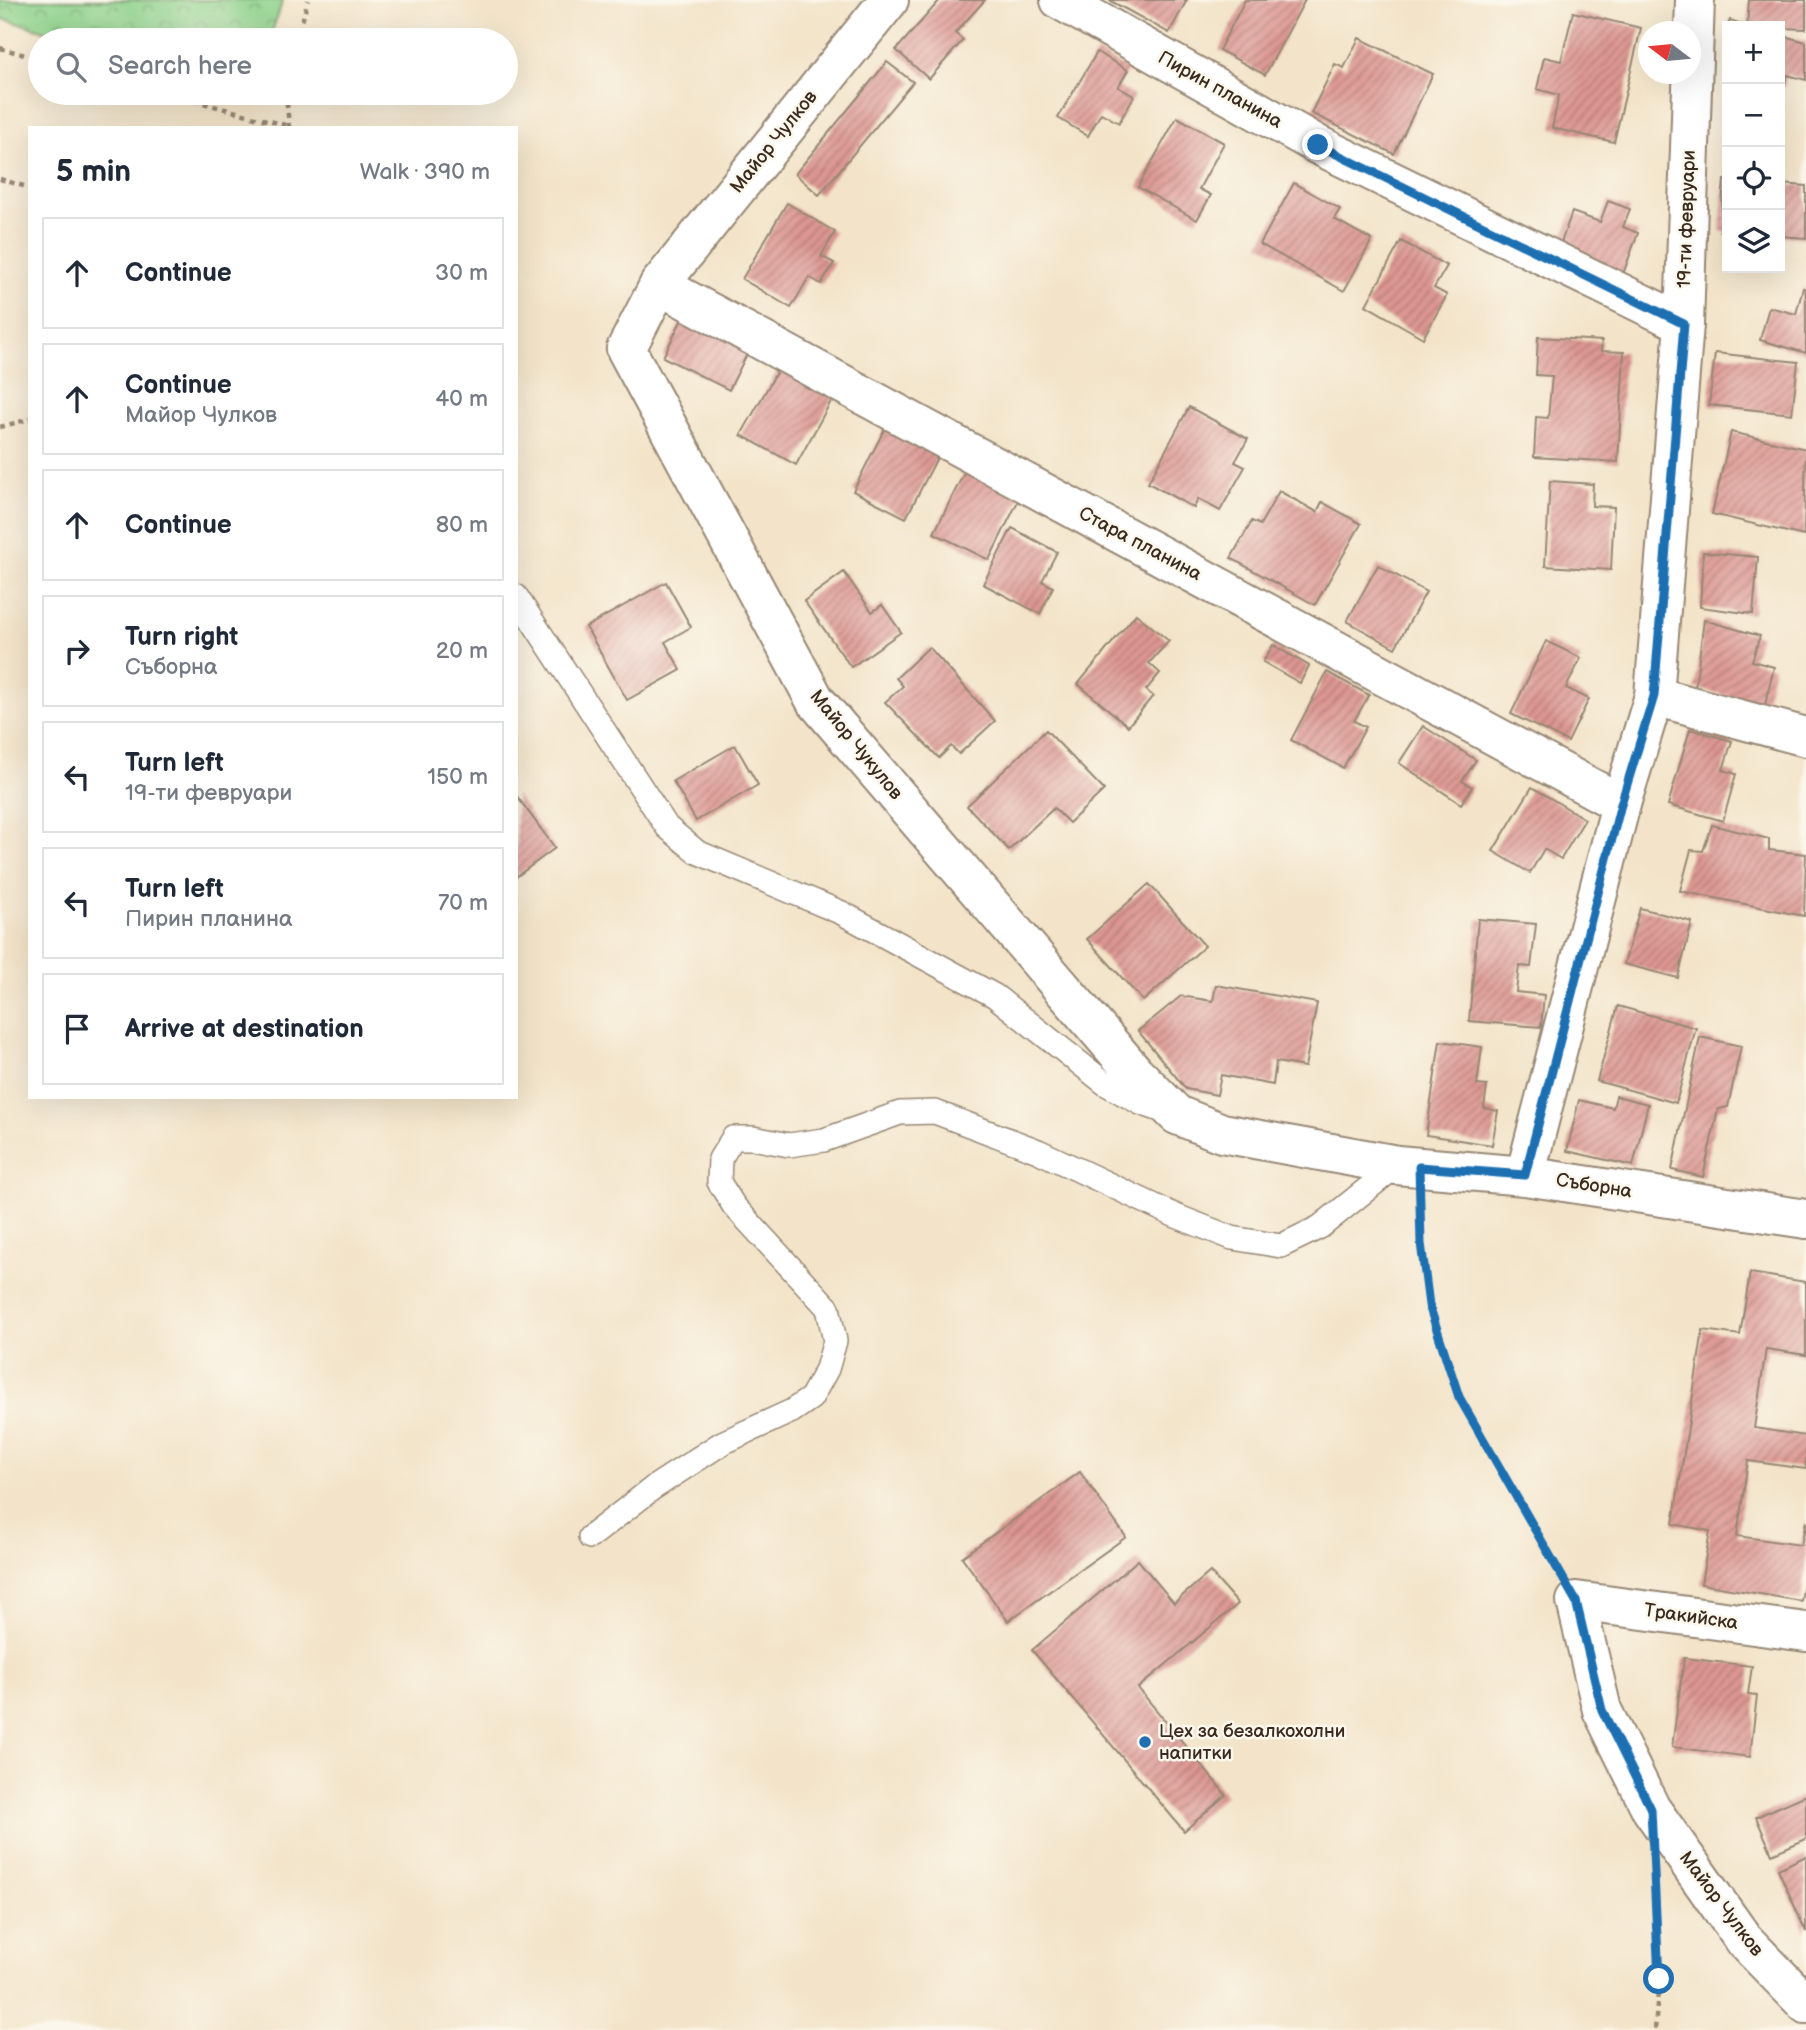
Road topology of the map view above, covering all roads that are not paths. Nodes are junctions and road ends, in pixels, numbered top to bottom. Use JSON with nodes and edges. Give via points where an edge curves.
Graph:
{"nodes":[{"id":1,"x":889,"y":0,"type":"edge"},
{"id":2,"x":1059,"y":0,"type":"edge"},
{"id":3,"x":1695,"y":0,"type":"edge"},
{"id":4,"x":659,"y":285,"type":"junction"},
{"id":5,"x":1684,"y":324,"type":"junction"},
{"id":6,"x":518,"y":599,"type":"edge"},
{"id":7,"x":1654,"y":696,"type":"junction"},
{"id":8,"x":1806,"y":737,"type":"edge"},
{"id":9,"x":1621,"y":804,"type":"junction"},
{"id":10,"x":1177,"y":1115,"type":"junction"},
{"id":11,"x":1408,"y":1166,"type":"junction"},
{"id":12,"x":1525,"y":1175,"type":"junction"},
{"id":13,"x":1806,"y":1219,"type":"edge"},
{"id":14,"x":590,"y":1537,"type":"dead end"},
{"id":15,"x":1576,"y":1601,"type":"joint"},
{"id":16,"x":1806,"y":1632,"type":"edge"},
{"id":17,"x":1806,"y":2004,"type":"edge"}],
"edges":[{"from":1,"to":4,"type":"street","name":"Майор Чулков"},
{"from":2,"to":5,"type":"street","name":"Пирин планина","via":[[1318,145]]},
{"from":3,"to":5,"type":"street","name":"19-ти февруари"},
{"from":4,"to":9,"type":"street","name":"Стара планина"},
{"from":4,"to":10,"type":"street","name":"Майор Чукулов","via":[[626,349],[815,700],[1135,1073]]},
{"from":5,"to":7,"type":"street","name":"19-ти февруари"},
{"from":6,"to":10,"type":"lane","via":[[667,827],[697,852],[831,908],[904,945],[995,996],[1106,1084],[1140,1103]]},
{"from":7,"to":8,"type":"street"},
{"from":7,"to":9,"type":"street","name":"19-ти февруари"},
{"from":9,"to":12,"type":"street","name":"19-ти февруари"},
{"from":10,"to":11,"type":"street","name":"Съборна","via":[[1222,1133]]},
{"from":11,"to":12,"type":"street","name":"Съборна"},
{"from":11,"to":14,"type":"lane","via":[[1320,1227],[1281,1246],[1232,1238],[935,1112],[900,1113],[824,1140],[789,1145],[733,1138],[720,1159],[719,1182],[734,1206],[828,1308],[835,1341],[827,1369],[811,1398],[722,1443]]},
{"from":12,"to":13,"type":"street","name":"Съборна"},
{"from":15,"to":16,"type":"street","name":"Тракийска"},
{"from":15,"to":17,"type":"street","name":"Майор Чулков","via":[[1602,1710],[1651,1809],[1743,1939]]}]}
